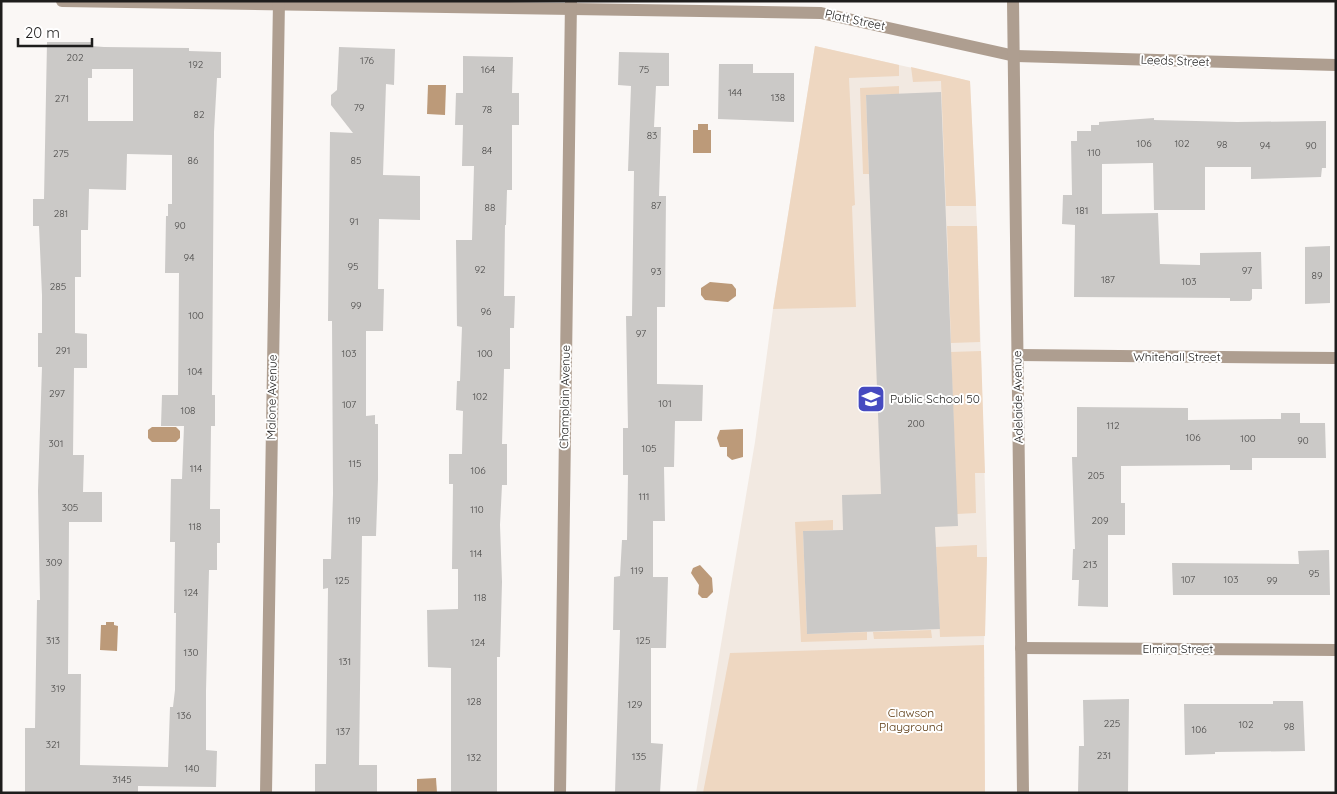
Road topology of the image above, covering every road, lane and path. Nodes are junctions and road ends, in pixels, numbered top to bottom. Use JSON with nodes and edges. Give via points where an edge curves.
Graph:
{"nodes":[{"id":1,"x":62,"y":1,"type":"edge"},
{"id":2,"x":1013,"y":1,"type":"edge"},
{"id":3,"x":278,"y":3,"type":"edge"},
{"id":4,"x":571,"y":5,"type":"edge"},
{"id":5,"x":1015,"y":56,"type":"junction"},
{"id":6,"x":1336,"y":65,"type":"edge"},
{"id":7,"x":1018,"y":355,"type":"junction"},
{"id":8,"x":1336,"y":358,"type":"edge"},
{"id":9,"x":1021,"y":648,"type":"junction"},
{"id":10,"x":1336,"y":650,"type":"edge"},
{"id":11,"x":266,"y":793,"type":"edge"},
{"id":12,"x":560,"y":793,"type":"edge"},
{"id":13,"x":1023,"y":793,"type":"edge"}],
"edges":[{"from":1,"to":3,"type":"street","name":"Platt Street"},
{"from":2,"to":5,"type":"street","name":"Adelaide Avenue"},
{"from":3,"to":4,"type":"street","name":"Platt Street"},
{"from":3,"to":11,"type":"street","name":"Malone Avenue"},
{"from":4,"to":5,"type":"street","name":"Platt Street","via":[[821,13]]},
{"from":4,"to":12,"type":"street","name":"Champlain Avenue"},
{"from":5,"to":6,"type":"street","name":"Leeds Street"},
{"from":5,"to":7,"type":"street","name":"Adelaide Avenue"},
{"from":7,"to":8,"type":"street","name":"Whitehall Street"},
{"from":7,"to":9,"type":"street","name":"Adelaide Avenue"},
{"from":9,"to":10,"type":"street","name":"Elmira Street"},
{"from":9,"to":13,"type":"street","name":"Adelaide Avenue"}]}
